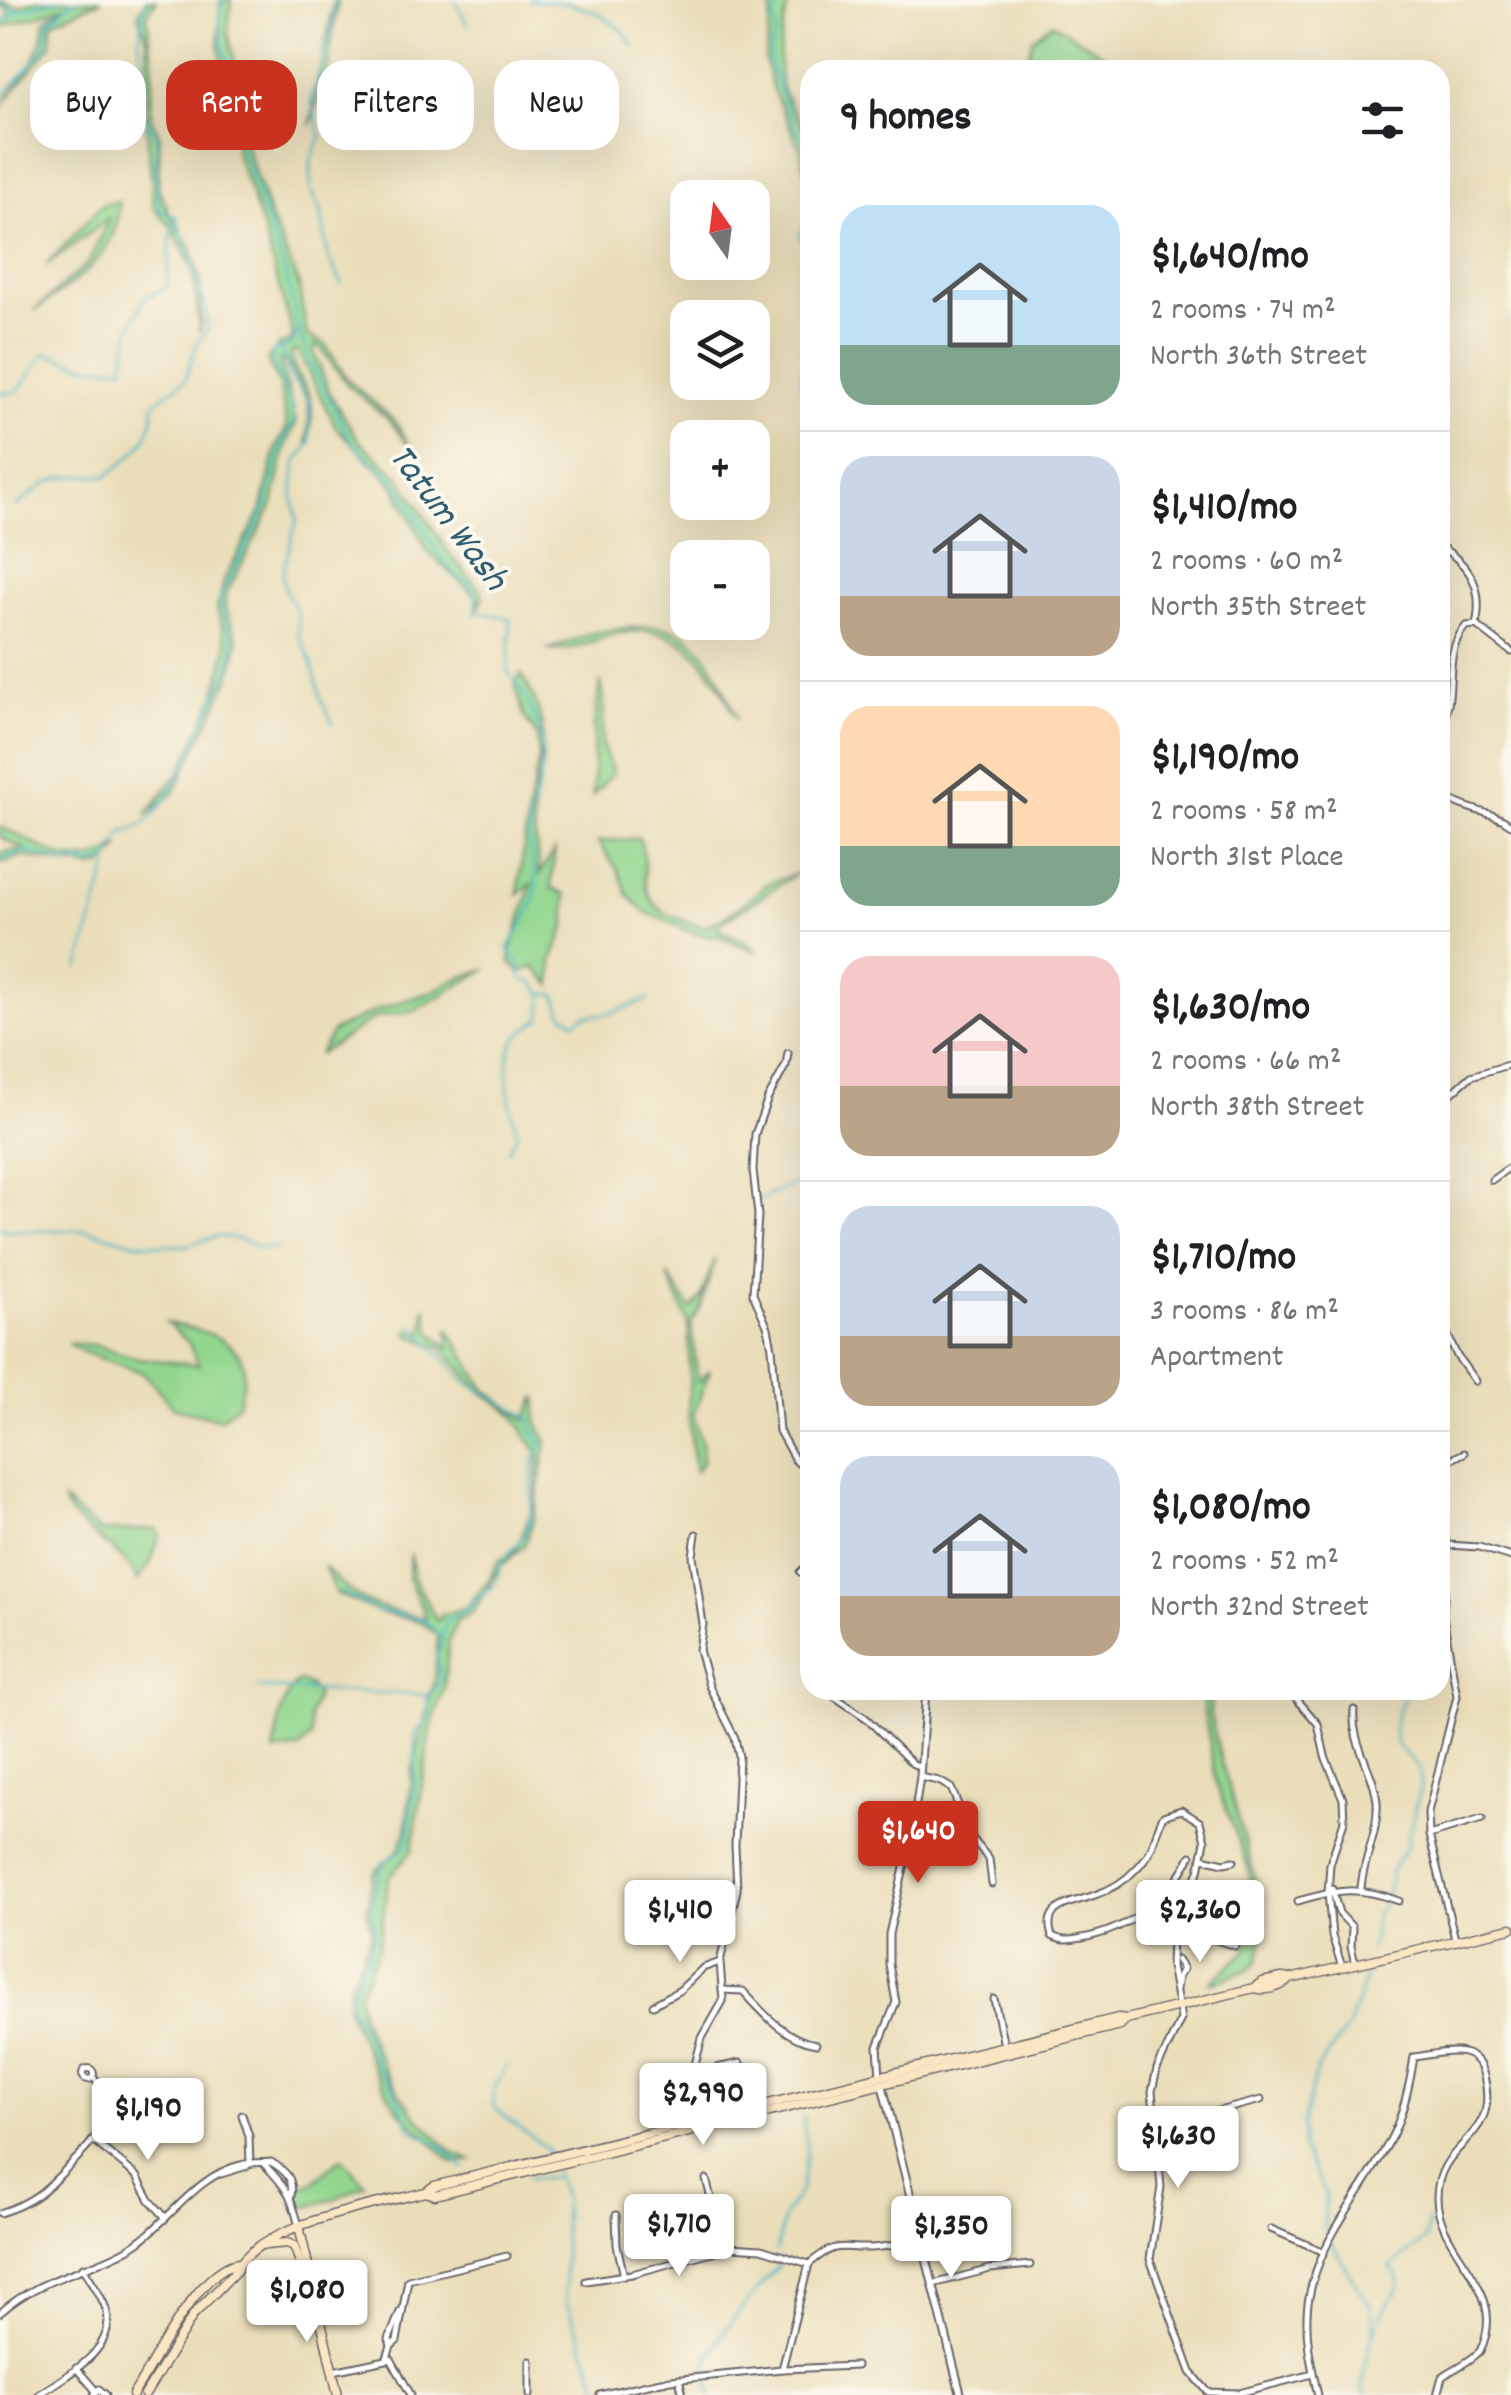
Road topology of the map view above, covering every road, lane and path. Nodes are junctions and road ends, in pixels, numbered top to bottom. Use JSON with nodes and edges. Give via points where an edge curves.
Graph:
{"nodes":[{"id":1,"x":1450,"y":554,"type":"edge"},
{"id":2,"x":1476,"y":625,"type":"junction"},
{"id":3,"x":1511,"y":652,"type":"edge"},
{"id":4,"x":1450,"y":688,"type":"edge"},
{"id":5,"x":1450,"y":799,"type":"edge"},
{"id":6,"x":1511,"y":825,"type":"edge"},
{"id":7,"x":788,"y":1053,"type":"dead end"},
{"id":8,"x":1511,"y":1064,"type":"edge"},
{"id":9,"x":1450,"y":1095,"type":"edge"},
{"id":10,"x":1511,"y":1166,"type":"edge"},
{"id":11,"x":1492,"y":1180,"type":"dead end"},
{"id":12,"x":1450,"y":1340,"type":"edge"},
{"id":13,"x":1475,"y":1381,"type":"dead end"},
{"id":14,"x":1464,"y":1452,"type":"dead end"},
{"id":15,"x":1450,"y":1460,"type":"edge"},
{"id":16,"x":800,"y":1465,"type":"edge"},
{"id":17,"x":696,"y":1534,"type":"dead end"},
{"id":18,"x":1450,"y":1545,"type":"edge"},
{"id":19,"x":1511,"y":1557,"type":"edge"},
{"id":20,"x":1450,"y":1653,"type":"edge"},
{"id":21,"x":840,"y":1700,"type":"edge"},
{"id":22,"x":925,"y":1700,"type":"edge"},
{"id":23,"x":1298,"y":1700,"type":"edge"},
{"id":24,"x":1354,"y":1710,"type":"dead end"},
{"id":25,"x":919,"y":1766,"type":"junction"},
{"id":26,"x":920,"y":1777,"type":"junction"},
{"id":27,"x":1482,"y":1819,"type":"dead end"},
{"id":28,"x":1429,"y":1834,"type":"junction"},
{"id":29,"x":1191,"y":1856,"type":"dead end"},
{"id":30,"x":1203,"y":1858,"type":"junction"},
{"id":31,"x":1234,"y":1861,"type":"dead end"},
{"id":32,"x":1184,"y":1871,"type":"junction"},
{"id":33,"x":1196,"y":1878,"type":"junction"},
{"id":34,"x":992,"y":1884,"type":"dead end"},
{"id":35,"x":1361,"y":1888,"type":"junction"},
{"id":36,"x":1190,"y":1892,"type":"junction"},
{"id":37,"x":1330,"y":1892,"type":"junction"},
{"id":38,"x":1396,"y":1900,"type":"dead end"},
{"id":39,"x":1298,"y":1901,"type":"dead end"},
{"id":40,"x":1240,"y":1904,"type":"dead end"},
{"id":41,"x":1175,"y":1927,"type":"junction"},
{"id":42,"x":1511,"y":1928,"type":"edge"},
{"id":43,"x":1351,"y":1938,"type":"junction"},
{"id":44,"x":1455,"y":1940,"type":"junction"},
{"id":45,"x":1334,"y":1942,"type":"junction"},
{"id":46,"x":1234,"y":1946,"type":"dead end"},
{"id":47,"x":1174,"y":1957,"type":"junction"},
{"id":48,"x":720,"y":1962,"type":"junction"},
{"id":49,"x":1355,"y":1963,"type":"junction"},
{"id":50,"x":1342,"y":1966,"type":"junction"},
{"id":51,"x":722,"y":1990,"type":"junction"},
{"id":52,"x":1176,"y":1998,"type":"junction"},
{"id":53,"x":994,"y":1999,"type":"dead end"},
{"id":54,"x":654,"y":2005,"type":"dead end"},
{"id":55,"x":816,"y":2044,"type":"dead end"},
{"id":56,"x":1005,"y":2050,"type":"junction"},
{"id":57,"x":740,"y":2063,"type":"dead end"},
{"id":58,"x":656,"y":2076,"type":"dead end"},
{"id":59,"x":694,"y":2076,"type":"junction"},
{"id":60,"x":93,"y":2077,"type":"dead end"},
{"id":61,"x":881,"y":2080,"type":"junction"},
{"id":62,"x":1261,"y":2100,"type":"dead end"},
{"id":63,"x":242,"y":2115,"type":"dead end"},
{"id":64,"x":704,"y":2124,"type":"junction"},
{"id":65,"x":1157,"y":2128,"type":"junction"},
{"id":66,"x":95,"y":2142,"type":"junction"},
{"id":67,"x":250,"y":2164,"type":"junction"},
{"id":68,"x":706,"y":2179,"type":"dead end"},
{"id":69,"x":0,"y":2214,"type":"edge"},
{"id":70,"x":616,"y":2215,"type":"dead end"},
{"id":71,"x":166,"y":2218,"type":"junction"},
{"id":72,"x":299,"y":2226,"type":"junction"},
{"id":73,"x":1271,"y":2229,"type":"dead end"},
{"id":74,"x":922,"y":2241,"type":"junction"},
{"id":75,"x":261,"y":2246,"type":"junction"},
{"id":76,"x":724,"y":2248,"type":"junction"},
{"id":77,"x":1322,"y":2251,"type":"junction"},
{"id":78,"x":507,"y":2256,"type":"dead end"},
{"id":79,"x":239,"y":2263,"type":"junction"},
{"id":80,"x":809,"y":2264,"type":"junction"},
{"id":81,"x":1476,"y":2264,"type":"dead end"},
{"id":82,"x":1030,"y":2265,"type":"dead end"},
{"id":83,"x":83,"y":2267,"type":"junction"},
{"id":84,"x":624,"y":2276,"type":"junction"},
{"id":85,"x":586,"y":2280,"type":"dead end"},
{"id":86,"x":312,"y":2282,"type":"junction"},
{"id":87,"x":933,"y":2284,"type":"junction"},
{"id":88,"x":1495,"y":2309,"type":"dead end"},
{"id":89,"x":0,"y":2313,"type":"edge"},
{"id":90,"x":387,"y":2358,"type":"junction"},
{"id":91,"x":530,"y":2361,"type":"dead end"},
{"id":92,"x":856,"y":2366,"type":"dead end"},
{"id":93,"x":76,"y":2368,"type":"junction"},
{"id":94,"x":782,"y":2369,"type":"junction"},
{"id":95,"x":332,"y":2371,"type":"junction"},
{"id":96,"x":1314,"y":2374,"type":"junction"},
{"id":97,"x":680,"y":2380,"type":"junction"},
{"id":98,"x":95,"y":2393,"type":"edge"},
{"id":99,"x":603,"y":2394,"type":"edge"},
{"id":100,"x":38,"y":2395,"type":"edge"},
{"id":101,"x":106,"y":2395,"type":"edge"},
{"id":102,"x":133,"y":2395,"type":"edge"},
{"id":103,"x":145,"y":2395,"type":"edge"},
{"id":104,"x":338,"y":2395,"type":"edge"},
{"id":105,"x":411,"y":2395,"type":"edge"},
{"id":106,"x":530,"y":2395,"type":"edge"},
{"id":107,"x":683,"y":2395,"type":"edge"},
{"id":108,"x":961,"y":2395,"type":"edge"},
{"id":109,"x":1318,"y":2395,"type":"edge"},
{"id":110,"x":1437,"y":2395,"type":"edge"}],
"edges":[{"from":1,"to":2,"type":"street","via":[[1477,584]]},
{"from":2,"to":3,"type":"street"},
{"from":2,"to":4,"type":"street","via":[[1459,636]]},
{"from":5,"to":6,"type":"street"},
{"from":7,"to":16,"type":"street","via":[[755,1134],[754,1294],[772,1348],[779,1430]]},
{"from":8,"to":9,"type":"street","via":[[1471,1076]]},
{"from":10,"to":11,"type":"street"},
{"from":12,"to":13,"type":"street"},
{"from":14,"to":15,"type":"street"},
{"from":17,"to":48,"type":"street","via":[[699,1650],[739,1757],[738,1890]]},
{"from":18,"to":19,"type":"street"},
{"from":20,"to":28,"type":"street","via":[[1457,1696],[1429,1797]]},
{"from":21,"to":25,"type":"street"},
{"from":22,"to":25,"type":"street"},
{"from":23,"to":37,"type":"street","via":[[1318,1724],[1344,1799]]},
{"from":24,"to":35,"type":"street","via":[[1354,1736],[1375,1788],[1377,1812]]},
{"from":25,"to":26,"type":"street"},
{"from":26,"to":34,"type":"street","via":[[952,1788],[972,1838],[989,1858]]},
{"from":26,"to":61,"type":"street","via":[[889,1934],[896,2002],[878,2047]]},
{"from":27,"to":28,"type":"street"},
{"from":28,"to":44,"type":"street"},
{"from":29,"to":32,"type":"street"},
{"from":30,"to":31,"type":"street"},
{"from":30,"to":32,"type":"street","via":[[1200,1822],[1187,1812],[1168,1812],[1155,1844],[1132,1873],[1110,1889],[1060,1906],[1050,1932],[1064,1941],[1116,1928],[1155,1902]]},
{"from":30,"to":33,"type":"street"},
{"from":32,"to":33,"type":"street"},
{"from":33,"to":36,"type":"street"},
{"from":35,"to":37,"type":"street"},
{"from":35,"to":38,"type":"street"},
{"from":36,"to":40,"type":"street"},
{"from":36,"to":41,"type":"street"},
{"from":37,"to":39,"type":"street"},
{"from":37,"to":43,"type":"street","via":[[1352,1926]]},
{"from":37,"to":45,"type":"street"},
{"from":41,"to":46,"type":"street"},
{"from":41,"to":47,"type":"street"},
{"from":42,"to":44,"type":"main road"},
{"from":43,"to":45,"type":"street"},
{"from":43,"to":49,"type":"street"},
{"from":44,"to":49,"type":"main road"},
{"from":45,"to":50,"type":"street"},
{"from":47,"to":52,"type":"street"},
{"from":47,"to":52,"type":"street","via":[[1183,1969]]},
{"from":48,"to":51,"type":"street"},
{"from":48,"to":54,"type":"street"},
{"from":49,"to":50,"type":"main road"},
{"from":50,"to":52,"type":"main road","via":[[1263,1990]]},
{"from":51,"to":55,"type":"street","via":[[743,1991],[770,2020]]},
{"from":51,"to":59,"type":"street"},
{"from":52,"to":56,"type":"main road","via":[[1163,2010],[1120,2025]]},
{"from":52,"to":65,"type":"street","via":[[1181,2019],[1152,2092]]},
{"from":53,"to":56,"type":"street"},
{"from":56,"to":61,"type":"main road"},
{"from":57,"to":59,"type":"street"},
{"from":58,"to":59,"type":"street"},
{"from":59,"to":64,"type":"street"},
{"from":60,"to":66,"type":"street","via":[[106,2113]]},
{"from":61,"to":64,"type":"main road"},
{"from":61,"to":74,"type":"street"},
{"from":62,"to":65,"type":"street"},
{"from":63,"to":67,"type":"street"},
{"from":64,"to":72,"type":"main road"},
{"from":65,"to":96,"type":"street","via":[[1161,2187],[1150,2259],[1191,2372],[1200,2385],[1227,2395]]},
{"from":66,"to":69,"type":"street","via":[[41,2195]]},
{"from":66,"to":71,"type":"street","via":[[137,2176]]},
{"from":67,"to":71,"type":"street","via":[[205,2182]]},
{"from":67,"to":72,"type":"street","via":[[276,2169]]},
{"from":68,"to":76,"type":"street"},
{"from":70,"to":84,"type":"street"},
{"from":71,"to":83,"type":"street","via":[[123,2251]]},
{"from":72,"to":75,"type":"main road"},
{"from":72,"to":86,"type":"main road"},
{"from":73,"to":77,"type":"street"},
{"from":74,"to":80,"type":"street","via":[[842,2245]]},
{"from":74,"to":87,"type":"street"},
{"from":75,"to":79,"type":"main road"},
{"from":75,"to":86,"type":"main road","via":[[294,2246]]},
{"from":76,"to":80,"type":"street","via":[[742,2246]]},
{"from":76,"to":84,"type":"street"},
{"from":77,"to":81,"type":"street","via":[[1395,2129],[1414,2057],[1461,2051],[1480,2064],[1487,2112],[1449,2158],[1437,2201],[1448,2234]]},
{"from":77,"to":96,"type":"street","via":[[1308,2304]]},
{"from":78,"to":90,"type":"street","via":[[408,2280],[397,2341]]},
{"from":79,"to":102,"type":"main road","via":[[230,2264],[186,2308]]},
{"from":79,"to":103,"type":"main road","via":[[194,2314]]},
{"from":80,"to":94,"type":"street"},
{"from":82,"to":87,"type":"street"},
{"from":83,"to":89,"type":"street","via":[[40,2284]]},
{"from":83,"to":93,"type":"street","via":[[108,2327],[100,2346]]},
{"from":84,"to":85,"type":"street"},
{"from":86,"to":95,"type":"main road"},
{"from":87,"to":108,"type":"street"},
{"from":88,"to":110,"type":"street","via":[[1484,2345],[1442,2377]]},
{"from":90,"to":95,"type":"street"},
{"from":90,"to":105,"type":"street"},
{"from":91,"to":106,"type":"street"},
{"from":92,"to":94,"type":"street"},
{"from":93,"to":98,"type":"street"},
{"from":93,"to":100,"type":"street"},
{"from":94,"to":97,"type":"street"},
{"from":95,"to":104,"type":"main road"},
{"from":96,"to":109,"type":"street"},
{"from":97,"to":99,"type":"street"},
{"from":97,"to":107,"type":"street"},
{"from":98,"to":101,"type":"street"}]}
